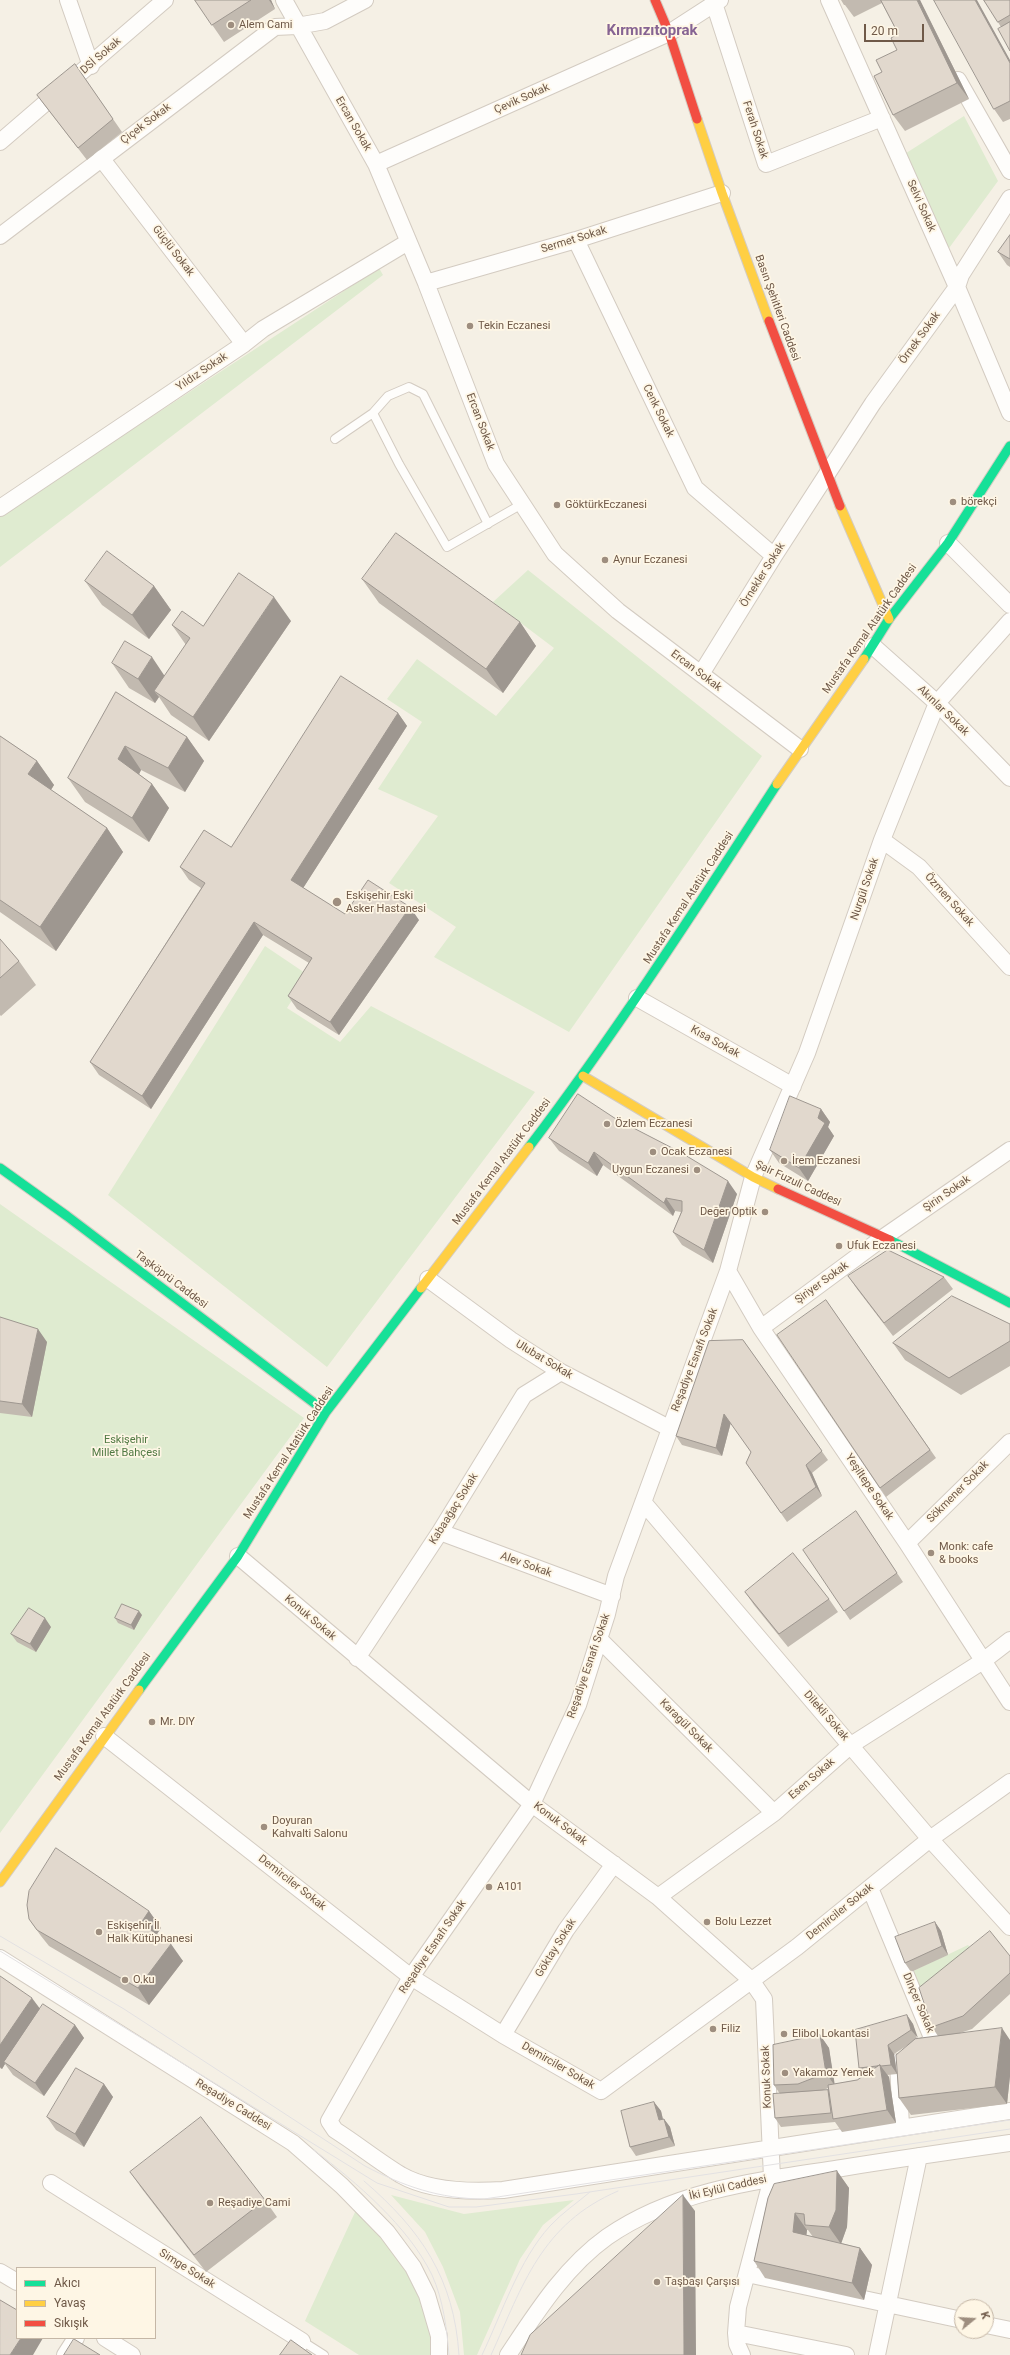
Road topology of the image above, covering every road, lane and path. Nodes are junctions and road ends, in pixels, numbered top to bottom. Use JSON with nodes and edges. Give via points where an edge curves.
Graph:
{"nodes":[{"id":1,"x":68,"y":0,"type":"edge"},
{"id":2,"x":165,"y":0,"type":"edge"},
{"id":3,"x":284,"y":0,"type":"edge"},
{"id":4,"x":365,"y":0,"type":"edge"},
{"id":5,"x":655,"y":0,"type":"edge"},
{"id":6,"x":828,"y":0,"type":"edge"},
{"id":7,"x":716,"y":1,"type":"edge"},
{"id":8,"x":297,"y":26,"type":"junction"},
{"id":9,"x":669,"y":33,"type":"junction"},
{"id":10,"x":91,"y":66,"type":"junction"},
{"id":11,"x":952,"y":70,"type":"edge"},
{"id":12,"x":882,"y":118,"type":"junction"},
{"id":13,"x":0,"y":142,"type":"edge"},
{"id":14,"x":101,"y":158,"type":"junction"},
{"id":15,"x":376,"y":164,"type":"junction"},
{"id":16,"x":1010,"y":171,"type":"edge"},
{"id":17,"x":722,"y":193,"type":"junction"},
{"id":18,"x":1010,"y":198,"type":"edge"},
{"id":19,"x":0,"y":236,"type":"edge"},
{"id":20,"x":576,"y":240,"type":"junction"},
{"id":21,"x":408,"y":242,"type":"junction"},
{"id":22,"x":426,"y":283,"type":"junction"},
{"id":23,"x":957,"y":287,"type":"junction"},
{"id":24,"x":244,"y":344,"type":"junction"},
{"id":25,"x":373,"y":413,"type":"junction"},
{"id":26,"x":1010,"y":413,"type":"edge"},
{"id":27,"x":336,"y":438,"type":"dead end"},
{"id":28,"x":1010,"y":446,"type":"edge"},
{"id":29,"x":827,"y":477,"type":"junction"},
{"id":30,"x":522,"y":504,"type":"junction"},
{"id":31,"x":0,"y":508,"type":"edge"},
{"id":32,"x":488,"y":524,"type":"junction"},
{"id":33,"x":948,"y":542,"type":"junction"},
{"id":34,"x":774,"y":556,"type":"junction"},
{"id":35,"x":1010,"y":605,"type":"edge"},
{"id":36,"x":889,"y":619,"type":"junction"},
{"id":37,"x":1010,"y":621,"type":"edge"},
{"id":38,"x":873,"y":646,"type":"junction"},
{"id":39,"x":701,"y":674,"type":"junction"},
{"id":40,"x":937,"y":703,"type":"junction"},
{"id":41,"x":800,"y":748,"type":"junction"},
{"id":42,"x":1010,"y":778,"type":"edge"},
{"id":43,"x":882,"y":840,"type":"junction"},
{"id":44,"x":1010,"y":967,"type":"edge"},
{"id":45,"x":637,"y":998,"type":"junction"},
{"id":46,"x":583,"y":1076,"type":"junction"},
{"id":47,"x":793,"y":1086,"type":"junction"},
{"id":48,"x":1010,"y":1150,"type":"edge"},
{"id":49,"x":0,"y":1168,"type":"edge"},
{"id":50,"x":754,"y":1177,"type":"junction"},
{"id":51,"x":884,"y":1238,"type":"junction"},
{"id":52,"x":728,"y":1271,"type":"junction"},
{"id":53,"x":428,"y":1278,"type":"junction"},
{"id":54,"x":1010,"y":1303,"type":"edge"},
{"id":55,"x":761,"y":1328,"type":"junction"},
{"id":56,"x":561,"y":1372,"type":"junction"},
{"id":57,"x":326,"y":1412,"type":"junction"},
{"id":58,"x":669,"y":1428,"type":"junction"},
{"id":59,"x":1010,"y":1442,"type":"edge"},
{"id":60,"x":643,"y":1502,"type":"junction"},
{"id":61,"x":440,"y":1532,"type":"junction"},
{"id":62,"x":907,"y":1543,"type":"junction"},
{"id":63,"x":238,"y":1556,"type":"junction"},
{"id":64,"x":612,"y":1596,"type":"junction"},
{"id":65,"x":599,"y":1639,"type":"junction"},
{"id":66,"x":1010,"y":1640,"type":"edge"},
{"id":67,"x":357,"y":1658,"type":"junction"},
{"id":68,"x":983,"y":1661,"type":"junction"},
{"id":69,"x":1010,"y":1702,"type":"edge"},
{"id":70,"x":104,"y":1736,"type":"junction"},
{"id":71,"x":851,"y":1745,"type":"junction"},
{"id":72,"x":1010,"y":1782,"type":"edge"},
{"id":73,"x":532,"y":1804,"type":"junction"},
{"id":74,"x":774,"y":1813,"type":"junction"},
{"id":75,"x":930,"y":1839,"type":"junction"},
{"id":76,"x":614,"y":1864,"type":"junction"},
{"id":77,"x":0,"y":1882,"type":"edge"},
{"id":78,"x":870,"y":1888,"type":"junction"},
{"id":79,"x":658,"y":1897,"type":"junction"},
{"id":80,"x":1010,"y":1928,"type":"edge"},
{"id":81,"x":0,"y":1958,"type":"edge"},
{"id":82,"x":411,"y":1977,"type":"junction"},
{"id":83,"x":751,"y":1980,"type":"junction"},
{"id":84,"x":503,"y":2034,"type":"junction"},
{"id":85,"x":1010,"y":2111,"type":"edge"},
{"id":86,"x":901,"y":2127,"type":"junction"},
{"id":87,"x":1010,"y":2143,"type":"edge"},
{"id":88,"x":770,"y":2148,"type":"junction"},
{"id":89,"x":919,"y":2156,"type":"junction"},
{"id":90,"x":772,"y":2178,"type":"junction"},
{"id":91,"x":51,"y":2183,"type":"dead end"},
{"id":92,"x":0,"y":2272,"type":"edge"},
{"id":93,"x":747,"y":2274,"type":"junction"},
{"id":94,"x":16,"y":2281,"type":"edge"},
{"id":95,"x":888,"y":2305,"type":"junction"},
{"id":96,"x":954,"y":2318,"type":"edge"},
{"id":97,"x":994,"y":2327,"type":"edge"},
{"id":98,"x":1010,"y":2330,"type":"edge"},
{"id":99,"x":736,"y":2333,"type":"junction"},
{"id":100,"x":75,"y":2339,"type":"edge"},
{"id":101,"x":107,"y":2339,"type":"edge"},
{"id":102,"x":302,"y":2341,"type":"junction"},
{"id":103,"x":65,"y":2355,"type":"edge"},
{"id":104,"x":132,"y":2355,"type":"edge"},
{"id":105,"x":292,"y":2355,"type":"edge"},
{"id":106,"x":324,"y":2355,"type":"edge"},
{"id":107,"x":439,"y":2355,"type":"edge"},
{"id":108,"x":508,"y":2355,"type":"edge"},
{"id":109,"x":742,"y":2355,"type":"edge"},
{"id":110,"x":846,"y":2355,"type":"edge"},
{"id":111,"x":877,"y":2355,"type":"edge"}],
"edges":[{"from":1,"to":10,"type":"street"},
{"from":2,"to":10,"type":"street","name":"DSİ Sokak"},
{"from":3,"to":8,"type":"street","name":"Ercan Sokak"},
{"from":4,"to":8,"type":"street","name":"Çiçek Sokak","via":[[325,21]]},
{"from":5,"to":9,"type":"main road","name":"Basın Şehitleri Caddesi"},
{"from":6,"to":12,"type":"street","name":"Selvi Sokak"},
{"from":7,"to":9,"type":"street","name":"Çevik Sokak"},
{"from":7,"to":12,"type":"street","name":"Ferah Sokak","via":[[766,164]]},
{"from":8,"to":14,"type":"street","name":"Çiçek Sokak","via":[[275,27]]},
{"from":8,"to":15,"type":"street","name":"Ercan Sokak"},
{"from":9,"to":15,"type":"street","name":"Çevik Sokak"},
{"from":9,"to":17,"type":"main road","name":"Basın Şehitleri Caddesi"},
{"from":10,"to":13,"type":"street","name":"DSİ Sokak"},
{"from":11,"to":16,"type":"street"},
{"from":12,"to":23,"type":"street","name":"Selvi Sokak"},
{"from":14,"to":19,"type":"street","name":"Çiçek Sokak"},
{"from":14,"to":24,"type":"street","name":"Güçlü Sokak"},
{"from":15,"to":21,"type":"street","name":"Ercan Sokak"},
{"from":17,"to":20,"type":"street","name":"Sermet Sokak"},
{"from":17,"to":29,"type":"main road","name":"Basın Şehitleri Caddesi"},
{"from":18,"to":23,"type":"street","name":"Örnek Sokak","via":[[961,275]]},
{"from":20,"to":22,"type":"street","name":"Sermet Sokak"},
{"from":20,"to":34,"type":"street","name":"Cenk Sokak","via":[[695,488]]},
{"from":21,"to":22,"type":"street","name":"Ercan Sokak"},
{"from":21,"to":24,"type":"street","name":"Yıldız Sokak","via":[[262,329]]},
{"from":22,"to":30,"type":"street","name":"Ercan Sokak","via":[[496,464]]},
{"from":23,"to":26,"type":"street","name":"Selvi Sokak"},
{"from":23,"to":29,"type":"street","name":"Örnek Sokak","via":[[873,403]]},
{"from":24,"to":31,"type":"street","name":"Yıldız Sokak"},
{"from":25,"to":27,"type":"lane"},
{"from":25,"to":32,"type":"lane","via":[[447,547]]},
{"from":25,"to":32,"type":"lane","via":[[388,396],[409,387],[423,394]]},
{"from":28,"to":33,"type":"main road","name":"Mustafa Kemal Atatürk Caddesi"},
{"from":29,"to":34,"type":"street","name":"Örnekler Sokak"},
{"from":29,"to":36,"type":"main road","name":"Basın Şehitleri Caddesi"},
{"from":30,"to":32,"type":"lane"},
{"from":30,"to":39,"type":"street","name":"Ercan Sokak","via":[[554,554],[618,611]]},
{"from":33,"to":35,"type":"street"},
{"from":33,"to":36,"type":"main road","name":"Mustafa Kemal Atatürk Caddesi"},
{"from":34,"to":39,"type":"street","name":"Örnekler Sokak"},
{"from":36,"to":38,"type":"main road","name":"Mustafa Kemal Atatürk Caddesi"},
{"from":37,"to":40,"type":"street","name":"Nurgül Sokak"},
{"from":38,"to":40,"type":"street","name":"Akınlar Sokak"},
{"from":38,"to":41,"type":"main road","name":"Mustafa Kemal Atatürk Caddesi"},
{"from":39,"to":41,"type":"street","name":"Ercan Sokak"},
{"from":40,"to":42,"type":"street","name":"Akınlar Sokak"},
{"from":40,"to":43,"type":"street","name":"Nurgül Sokak"},
{"from":41,"to":45,"type":"main road","name":"Mustafa Kemal Atatürk Caddesi"},
{"from":43,"to":44,"type":"street","name":"Özmen Sokak","via":[[919,867]]},
{"from":43,"to":47,"type":"street","name":"Nurgül Sokak"},
{"from":45,"to":46,"type":"main road","name":"Mustafa Kemal Atatürk Caddesi"},
{"from":45,"to":47,"type":"street","name":"Kısa Sokak"},
{"from":46,"to":50,"type":"main road","name":"Şair Fuzuli Caddesi"},
{"from":46,"to":53,"type":"main road","name":"Mustafa Kemal Atatürk Caddesi"},
{"from":47,"to":50,"type":"street","name":"Nurgül Sokak"},
{"from":48,"to":51,"type":"street","name":"Şirin Sokak"},
{"from":49,"to":57,"type":"main road","name":"Taşköprü Caddesi"},
{"from":50,"to":51,"type":"main road","name":"Şair Fuzuli Caddesi"},
{"from":50,"to":52,"type":"street","name":"Reşadiye Esnafı Sokak"},
{"from":51,"to":54,"type":"main road","name":"Şair Fuzuli Caddesi"},
{"from":51,"to":55,"type":"street","name":"Şiriyer Sokak"},
{"from":52,"to":55,"type":"street","name":"Yeşiltepe Sokak"},
{"from":52,"to":58,"type":"street","name":"Reşadiye Esnafı Sokak"},
{"from":53,"to":56,"type":"street","name":"Ulubat Sokak","via":[[511,1340]]},
{"from":53,"to":57,"type":"main road","name":"Mustafa Kemal Atatürk Caddesi"},
{"from":55,"to":62,"type":"street","name":"Yeşiltepe Sokak"},
{"from":56,"to":58,"type":"street","name":"Ulubat Sokak"},
{"from":56,"to":61,"type":"street","name":"Kabaağaç Sokak","via":[[524,1395]]},
{"from":57,"to":63,"type":"main road","name":"Mustafa Kemal Atatürk Caddesi"},
{"from":58,"to":60,"type":"street","name":"Reşadiye Esnafı Sokak"},
{"from":59,"to":62,"type":"street","name":"Sökmener Sokak"},
{"from":60,"to":64,"type":"street","name":"Reşadiye Esnafı Sokak"},
{"from":60,"to":71,"type":"street","name":"Dilekli Sokak"},
{"from":61,"to":64,"type":"street","name":"Alev Sokak"},
{"from":61,"to":67,"type":"street","name":"Kabaağaç Sokak"},
{"from":62,"to":68,"type":"street","name":"Yeşiltepe Sokak"},
{"from":63,"to":67,"type":"street","name":"Konuk Sokak"},
{"from":63,"to":70,"type":"main road","name":"Mustafa Kemal Atatürk Caddesi"},
{"from":64,"to":65,"type":"street","name":"Reşadiye Esnafı Sokak"},
{"from":65,"to":73,"type":"street","name":"Reşadiye Esnafı Sokak","via":[[578,1705]]},
{"from":65,"to":74,"type":"street","name":"Karagül Sokak"},
{"from":66,"to":68,"type":"street","name":"Esen Sokak"},
{"from":67,"to":73,"type":"street","name":"Konuk Sokak"},
{"from":68,"to":69,"type":"street","name":"Yeşiltepe Sokak"},
{"from":68,"to":71,"type":"street","name":"Esen Sokak"},
{"from":70,"to":77,"type":"main road","name":"Mustafa Kemal Atatürk Caddesi"},
{"from":70,"to":82,"type":"street","name":"Demirciler Sokak"},
{"from":71,"to":74,"type":"street","name":"Esen Sokak"},
{"from":71,"to":75,"type":"street","name":"Dilekli Sokak"},
{"from":72,"to":75,"type":"street","name":"Demirciler Sokak"},
{"from":73,"to":76,"type":"street","name":"Konuk Sokak"},
{"from":73,"to":82,"type":"street","name":"Reşadiye Esnafı Sokak"},
{"from":74,"to":79,"type":"street","name":"Esen Sokak"},
{"from":75,"to":78,"type":"street","name":"Demirciler Sokak"},
{"from":75,"to":80,"type":"street","name":"Dilekli Sokak"},
{"from":76,"to":79,"type":"street","name":"Konuk Sokak"},
{"from":76,"to":84,"type":"street","name":"Göktay Sokak","via":[[566,1930]]},
{"from":78,"to":83,"type":"street","name":"Demirciler Sokak","via":[[797,1947]]},
{"from":78,"to":86,"type":"street","name":"Dinçer Sokak","via":[[933,2040],[896,2063]]},
{"from":79,"to":83,"type":"street","name":"Konuk Sokak"},
{"from":81,"to":107,"type":"street","name":"Reşadiye Caddesi","via":[[293,2143],[342,2186],[387,2232],[413,2267],[427,2295],[439,2336]]},
{"from":82,"to":84,"type":"street","name":"Demirciler Sokak"},
{"from":82,"to":88,"type":"street","name":"Reşadiye Esnafı Sokak","via":[[329,2122],[335,2130],[402,2175],[440,2188],[474,2192],[503,2190]]},
{"from":83,"to":84,"type":"street","name":"Demirciler Sokak","via":[[602,2091]]},
{"from":83,"to":88,"type":"street","name":"Konuk Sokak","via":[[764,1999]]},
{"from":85,"to":86,"type":"street"},
{"from":86,"to":88,"type":"street"},
{"from":87,"to":89,"type":"street","name":"İki Eylül Caddesi"},
{"from":88,"to":90,"type":"street","name":"Konuk Sokak"},
{"from":89,"to":90,"type":"street","name":"İki Eylül Caddesi"},
{"from":89,"to":95,"type":"street"},
{"from":90,"to":93,"type":"street","name":"Konuk Sokak"},
{"from":90,"to":108,"type":"street","name":"İki Eylül Caddesi","via":[[695,2194],[647,2213],[606,2238],[578,2263],[543,2302]]},
{"from":91,"to":102,"type":"street","name":"Simge Sokak"},
{"from":92,"to":94,"type":"street"},
{"from":93,"to":95,"type":"street"},
{"from":93,"to":99,"type":"street","name":"Konuk Sokak","via":[[738,2307]]},
{"from":95,"to":96,"type":"street"},
{"from":95,"to":111,"type":"street"},
{"from":97,"to":98,"type":"street"},
{"from":99,"to":109,"type":"street","name":"Konuk Sokak"},
{"from":99,"to":110,"type":"street"},
{"from":100,"to":103,"type":"street"},
{"from":101,"to":104,"type":"street"},
{"from":102,"to":105,"type":"street"},
{"from":102,"to":106,"type":"lane","name":"Simge Sokak"}]}
